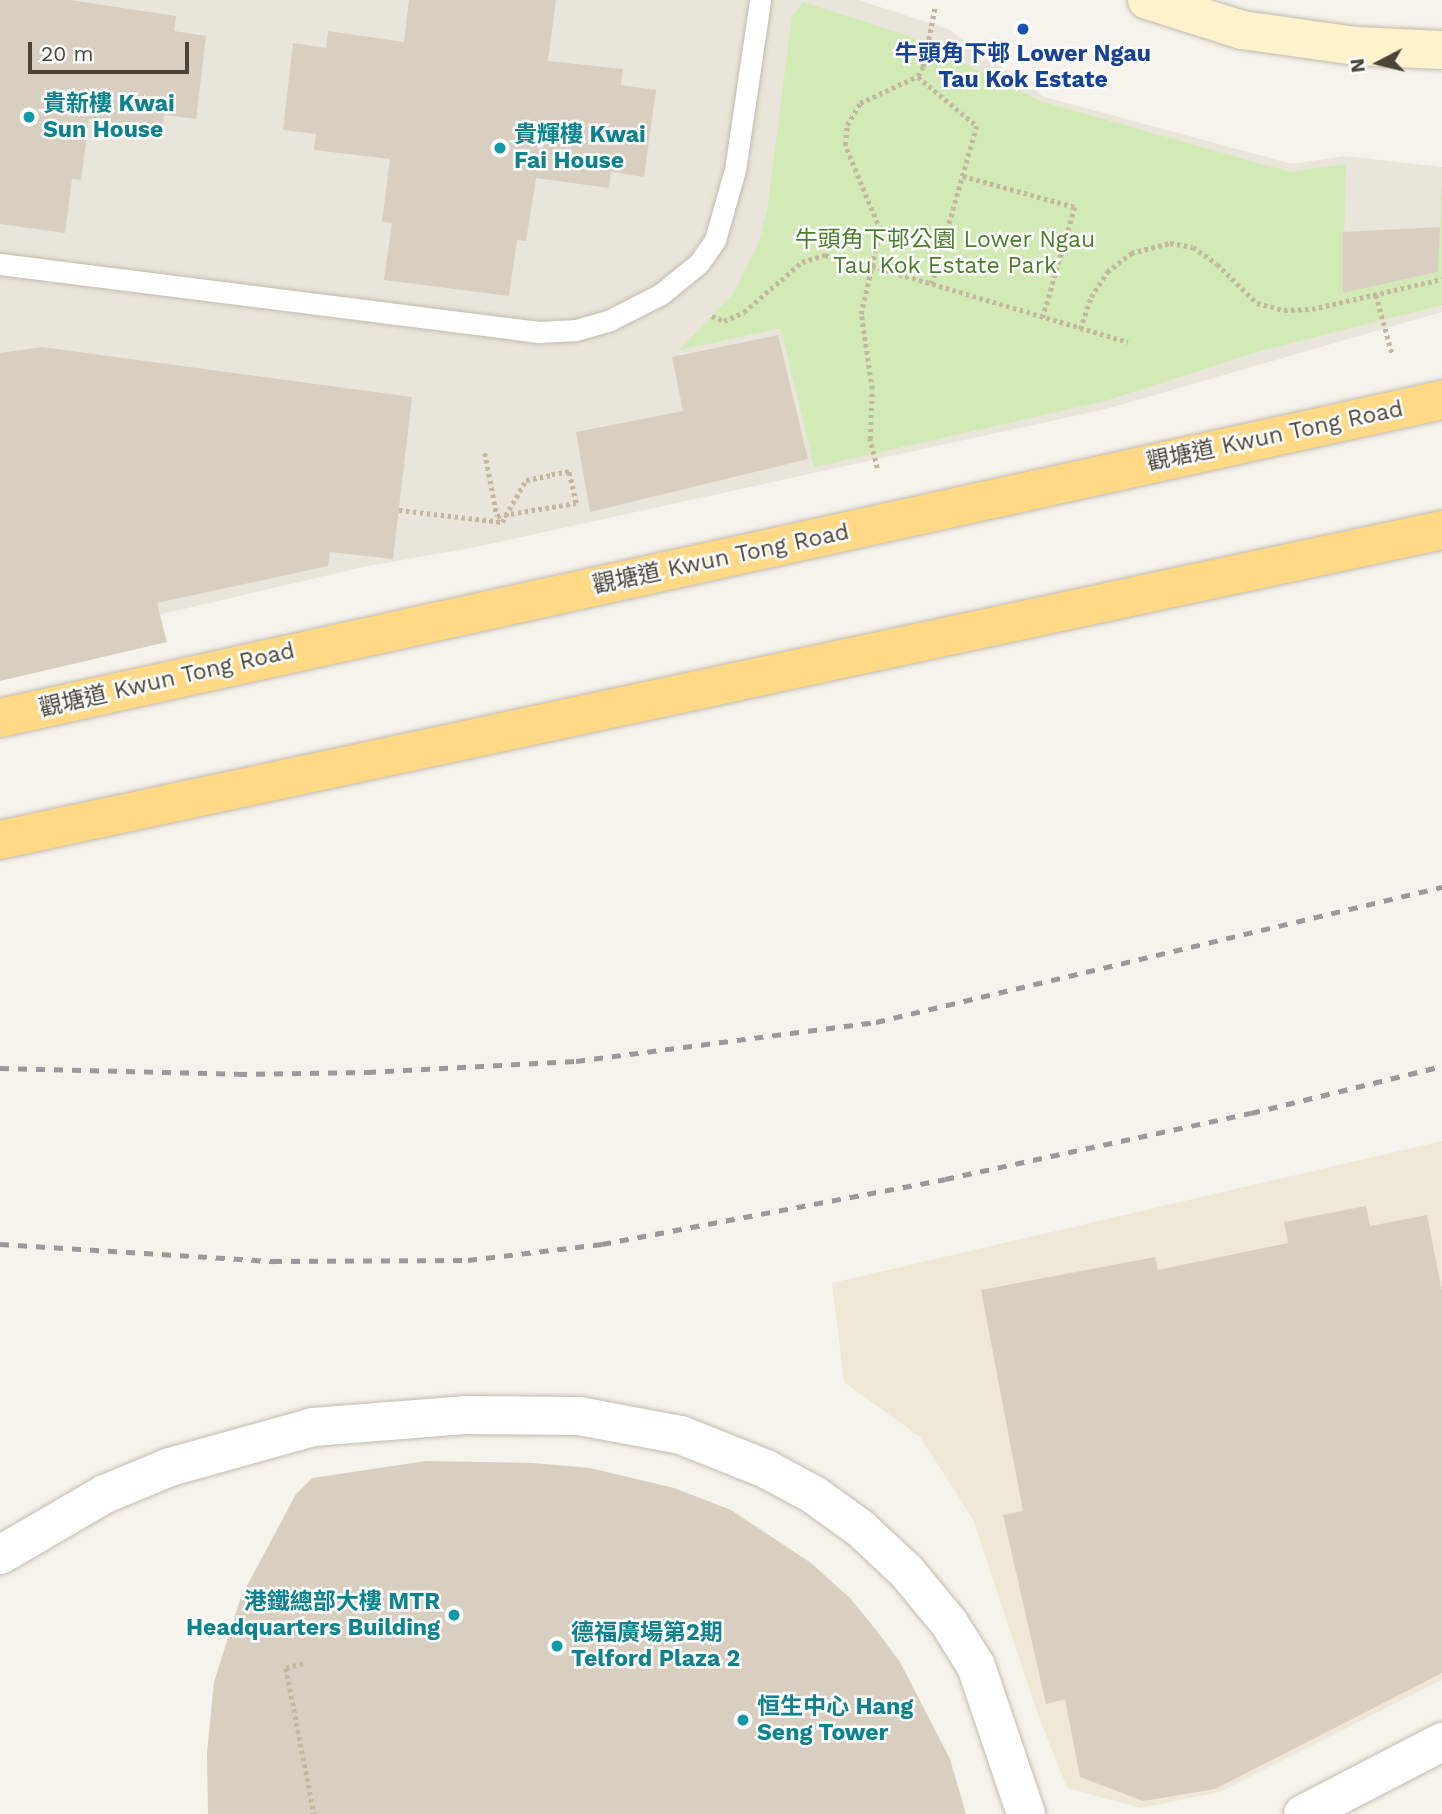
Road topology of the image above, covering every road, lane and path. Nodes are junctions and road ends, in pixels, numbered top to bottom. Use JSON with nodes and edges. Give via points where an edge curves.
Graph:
{"nodes":[{"id":1,"x":760,"y":0,"type":"edge"},
{"id":2,"x":1147,"y":0,"type":"edge"},
{"id":3,"x":934,"y":7,"type":"dead end"},
{"id":4,"x":1442,"y":50,"type":"edge"},
{"id":5,"x":918,"y":76,"type":"junction"},
{"id":6,"x":963,"y":176,"type":"junction"},
{"id":7,"x":0,"y":264,"type":"edge"},
{"id":8,"x":872,"y":266,"type":"junction"},
{"id":9,"x":1442,"y":279,"type":"edge"},
{"id":10,"x":932,"y":284,"type":"junction"},
{"id":11,"x":1376,"y":295,"type":"junction"},
{"id":12,"x":712,"y":316,"type":"dead end"},
{"id":13,"x":1043,"y":317,"type":"junction"},
{"id":14,"x":1080,"y":329,"type":"junction"},
{"id":15,"x":1128,"y":342,"type":"dead end"},
{"id":16,"x":1392,"y":353,"type":"dead end"},
{"id":17,"x":1442,"y":400,"type":"edge"},
{"id":18,"x":485,"y":453,"type":"dead end"},
{"id":19,"x":877,"y":468,"type":"dead end"},
{"id":20,"x":399,"y":510,"type":"dead end"},
{"id":21,"x":1442,"y":530,"type":"edge"},
{"id":22,"x":0,"y":718,"type":"edge"},
{"id":23,"x":0,"y":840,"type":"edge"},
{"id":24,"x":0,"y":1555,"type":"edge"},
{"id":25,"x":303,"y":1664,"type":"dead end"},
{"id":26,"x":1442,"y":1742,"type":"edge"},
{"id":27,"x":314,"y":1814,"type":"edge"},
{"id":28,"x":1026,"y":1814,"type":"edge"},
{"id":29,"x":1303,"y":1814,"type":"edge"}],
"edges":[{"from":1,"to":7,"type":"lane","via":[[734,170],[715,240],[699,263],[661,294],[610,320],[576,330],[539,332]]},
{"from":2,"to":4,"type":"main road","via":[[1242,30],[1356,46]]},
{"from":3,"to":5,"type":"path"},
{"from":5,"to":6,"type":"path","via":[[977,126]]},
{"from":5,"to":8,"type":"path","via":[[860,103],[847,125],[845,145],[880,230]]},
{"from":6,"to":10,"type":"path"},
{"from":6,"to":13,"type":"path","via":[[1075,207]]},
{"from":8,"to":10,"type":"path"},
{"from":8,"to":12,"type":"path","via":[[825,255],[802,262],[744,313],[723,321]]},
{"from":8,"to":19,"type":"path","via":[[861,314],[872,389],[870,439]]},
{"from":9,"to":11,"type":"path"},
{"from":10,"to":13,"type":"path"},
{"from":11,"to":14,"type":"path","via":[[1312,309],[1284,310],[1257,303],[1193,247],[1170,243],[1131,253],[1107,272],[1091,296]]},
{"from":11,"to":16,"type":"path"},
{"from":13,"to":14,"type":"path"},
{"from":14,"to":15,"type":"path"},
{"from":17,"to":22,"type":"highway","name":"觀塘道 Kwun Tong Road"},
{"from":18,"to":20,"type":"path","bridge":true,"via":[[497,516],[576,503],[569,472],[526,480],[502,522]]},
{"from":21,"to":23,"type":"highway"},
{"from":24,"to":28,"type":"street","via":[[105,1494],[170,1467],[313,1427],[465,1415],[579,1416],[681,1436],[766,1469],[814,1495],[860,1528],[908,1572],[976,1666]]},
{"from":25,"to":27,"type":"path","via":[[286,1668]]},
{"from":26,"to":29,"type":"street"}]}
